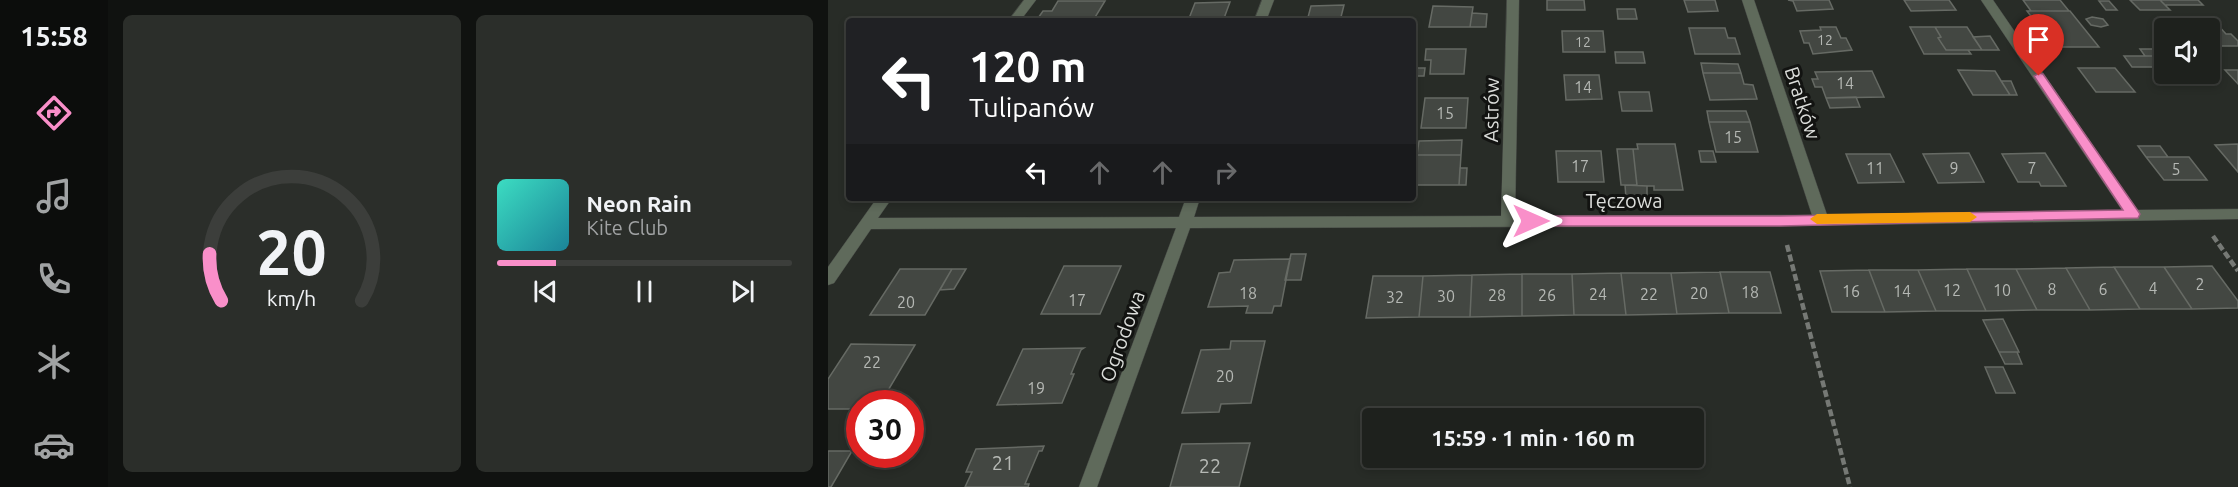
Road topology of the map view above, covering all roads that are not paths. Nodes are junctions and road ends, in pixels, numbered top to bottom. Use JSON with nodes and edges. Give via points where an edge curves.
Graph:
{"nodes":[{"id":1,"x":1030,"y":0,"type":"edge"},
{"id":2,"x":1268,"y":0,"type":"edge"},
{"id":3,"x":1513,"y":0,"type":"edge"},
{"id":4,"x":1748,"y":0,"type":"edge"},
{"id":5,"x":1987,"y":0,"type":"edge"},
{"id":6,"x":1016,"y":18,"type":"edge"},
{"id":7,"x":1261,"y":18,"type":"edge"},
{"id":8,"x":883,"y":201,"type":"edge"},
{"id":9,"x":1192,"y":201,"type":"edge"},
{"id":10,"x":2133,"y":214,"type":"junction"},
{"id":11,"x":2238,"y":214,"type":"edge"},
{"id":12,"x":1821,"y":219,"type":"junction"},
{"id":13,"x":1508,"y":221,"type":"junction"},
{"id":14,"x":1184,"y":222,"type":"junction"},
{"id":15,"x":867,"y":224,"type":"junction"},
{"id":16,"x":828,"y":279,"type":"edge"},
{"id":17,"x":1088,"y":487,"type":"edge"}],
"edges":[{"from":1,"to":6,"type":"street"},
{"from":2,"to":7,"type":"street"},
{"from":3,"to":13,"type":"street","name":"Astrów"},
{"from":4,"to":12,"type":"street","name":"Bratków"},
{"from":5,"to":10,"type":"street"},
{"from":8,"to":15,"type":"street"},
{"from":9,"to":14,"type":"street","name":"Ogrodowa"},
{"from":10,"to":11,"type":"street","name":"Tęczowa"},
{"from":10,"to":12,"type":"street","name":"Tęczowa"},
{"from":12,"to":13,"type":"street","name":"Tęczowa"},
{"from":13,"to":14,"type":"street","name":"Tęczowa"},
{"from":14,"to":15,"type":"street","name":"Tęczowa"},
{"from":14,"to":17,"type":"street","name":"Ogrodowa"},
{"from":15,"to":16,"type":"street"}]}
